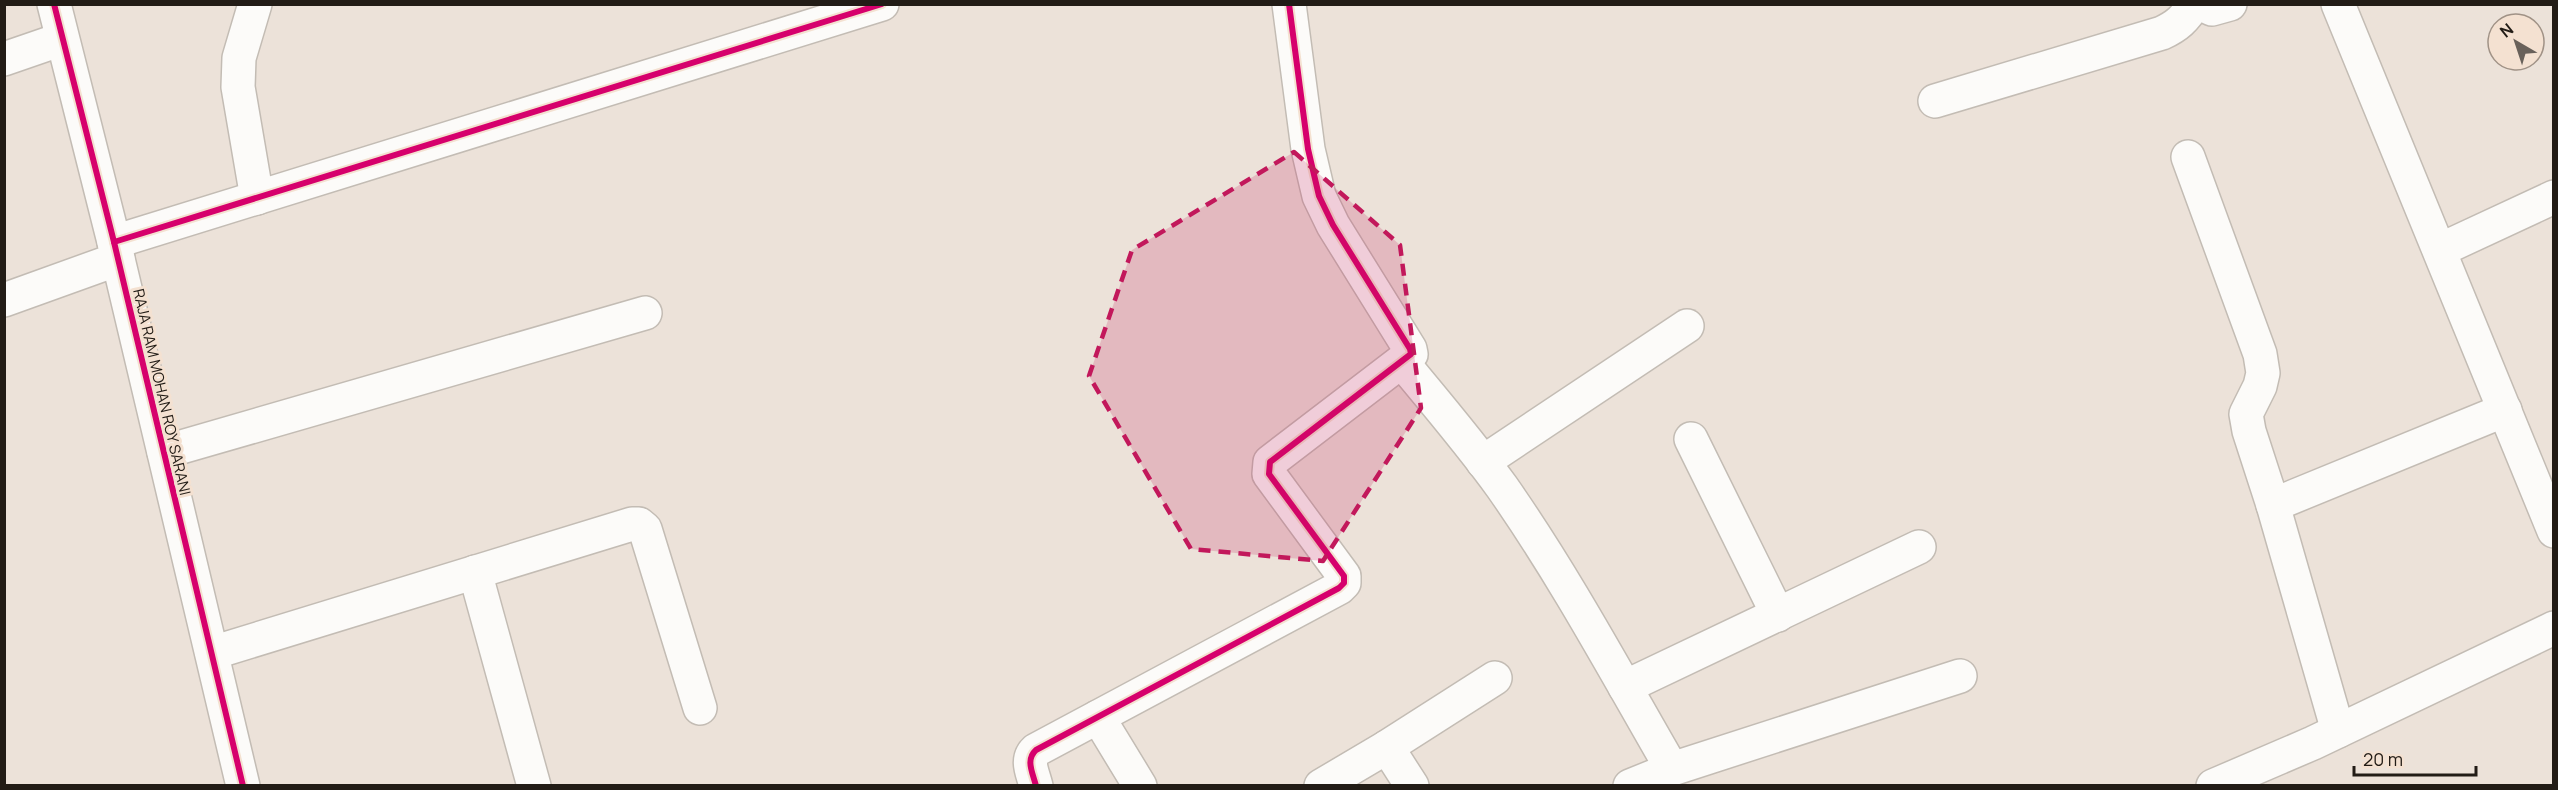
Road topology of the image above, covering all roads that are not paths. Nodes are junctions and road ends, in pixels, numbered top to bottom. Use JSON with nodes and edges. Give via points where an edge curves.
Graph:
{"nodes":[{"id":1,"x":54,"y":4,"type":"edge"},
{"id":2,"x":255,"y":4,"type":"edge"},
{"id":3,"x":882,"y":4,"type":"edge"},
{"id":4,"x":1289,"y":4,"type":"edge"},
{"id":5,"x":2194,"y":4,"type":"edge"},
{"id":6,"x":2201,"y":4,"type":"edge"},
{"id":7,"x":2230,"y":4,"type":"edge"},
{"id":8,"x":2338,"y":4,"type":"edge"},
{"id":9,"x":62,"y":39,"type":"junction"},
{"id":10,"x":4,"y":59,"type":"edge"},
{"id":11,"x":1935,"y":101,"type":"dead end"},
{"id":12,"x":2188,"y":157,"type":"dead end"},
{"id":13,"x":2553,"y":197,"type":"edge"},
{"id":14,"x":257,"y":198,"type":"junction"},
{"id":15,"x":2440,"y":250,"type":"junction"},
{"id":16,"x":116,"y":251,"type":"junction"},
{"id":17,"x":4,"y":300,"type":"edge"},
{"id":18,"x":645,"y":313,"type":"dead end"},
{"id":19,"x":1688,"y":326,"type":"dead end"},
{"id":20,"x":1402,"y":362,"type":"junction"},
{"id":21,"x":2505,"y":410,"type":"junction"},
{"id":22,"x":1691,"y":439,"type":"dead end"},
{"id":23,"x":164,"y":452,"type":"junction"},
{"id":24,"x":1483,"y":462,"type":"junction"},
{"id":25,"x":2273,"y":504,"type":"junction"},
{"id":26,"x":2553,"y":531,"type":"edge"},
{"id":27,"x":1919,"y":547,"type":"dead end"},
{"id":28,"x":475,"y":572,"type":"junction"},
{"id":29,"x":1778,"y":615,"type":"junction"},
{"id":30,"x":2553,"y":628,"type":"edge"},
{"id":31,"x":212,"y":653,"type":"junction"},
{"id":32,"x":1960,"y":676,"type":"dead end"},
{"id":33,"x":1495,"y":678,"type":"dead end"},
{"id":34,"x":1625,"y":687,"type":"junction"},
{"id":35,"x":700,"y":708,"type":"dead end"},
{"id":36,"x":1098,"y":717,"type":"junction"},
{"id":37,"x":2338,"y":731,"type":"junction"},
{"id":38,"x":1387,"y":747,"type":"junction"},
{"id":39,"x":1672,"y":769,"type":"junction"},
{"id":40,"x":243,"y":786,"type":"edge"},
{"id":41,"x":534,"y":786,"type":"edge"},
{"id":42,"x":1036,"y":786,"type":"edge"},
{"id":43,"x":1140,"y":786,"type":"edge"},
{"id":44,"x":1322,"y":786,"type":"edge"},
{"id":45,"x":1412,"y":786,"type":"edge"},
{"id":46,"x":1630,"y":786,"type":"edge"},
{"id":47,"x":2213,"y":786,"type":"edge"}],
"edges":[{"from":1,"to":9,"type":"street","name":"RAJA RAM MOHAN ROY SARANI"},
{"from":2,"to":14,"type":"street","via":[[239,58],[238,87]]},
{"from":3,"to":14,"type":"street"},
{"from":4,"to":20,"type":"street","via":[[1308,149],[1319,196],[1410,349],[1411,354]]},
{"from":5,"to":11,"type":"street","via":[[2186,17],[2162,33]]},
{"from":6,"to":7,"type":"street","via":[[2212,9]]},
{"from":8,"to":15,"type":"street"},
{"from":9,"to":10,"type":"street"},
{"from":9,"to":16,"type":"street","name":"RAJA RAM MOHAN ROY SARANI"},
{"from":12,"to":25,"type":"street","via":[[2260,354],[2263,374],[2246,414]]},
{"from":13,"to":15,"type":"street"},
{"from":14,"to":16,"type":"street"},
{"from":15,"to":21,"type":"street"},
{"from":16,"to":17,"type":"street"},
{"from":16,"to":23,"type":"street","name":"RAJA RAM MOHAN ROY SARANI"},
{"from":18,"to":23,"type":"street"},
{"from":19,"to":24,"type":"street"},
{"from":20,"to":24,"type":"street"},
{"from":20,"to":36,"type":"street","via":[[1268,467],[1269,474],[1344,576],[1340,588]]},
{"from":21,"to":25,"type":"street"},
{"from":21,"to":26,"type":"street"},
{"from":22,"to":29,"type":"street"},
{"from":23,"to":31,"type":"street","name":"RAJA RAM MOHAN ROY SARANI"},
{"from":24,"to":34,"type":"street","via":[[1536,539]]},
{"from":25,"to":37,"type":"street"},
{"from":27,"to":29,"type":"street"},
{"from":28,"to":31,"type":"street"},
{"from":28,"to":35,"type":"street","via":[[639,524],[645,529]]},
{"from":28,"to":41,"type":"street"},
{"from":29,"to":34,"type":"street"},
{"from":30,"to":37,"type":"street"},
{"from":31,"to":40,"type":"street","name":"RAJA RAM MOHAN ROY SARANI"},
{"from":32,"to":39,"type":"street"},
{"from":33,"to":38,"type":"street"},
{"from":34,"to":39,"type":"street"},
{"from":36,"to":42,"type":"street","via":[[1031,755],[1029,762]]},
{"from":36,"to":43,"type":"street"},
{"from":37,"to":47,"type":"street"},
{"from":38,"to":44,"type":"street"},
{"from":38,"to":45,"type":"street"},
{"from":39,"to":46,"type":"street"}]}
